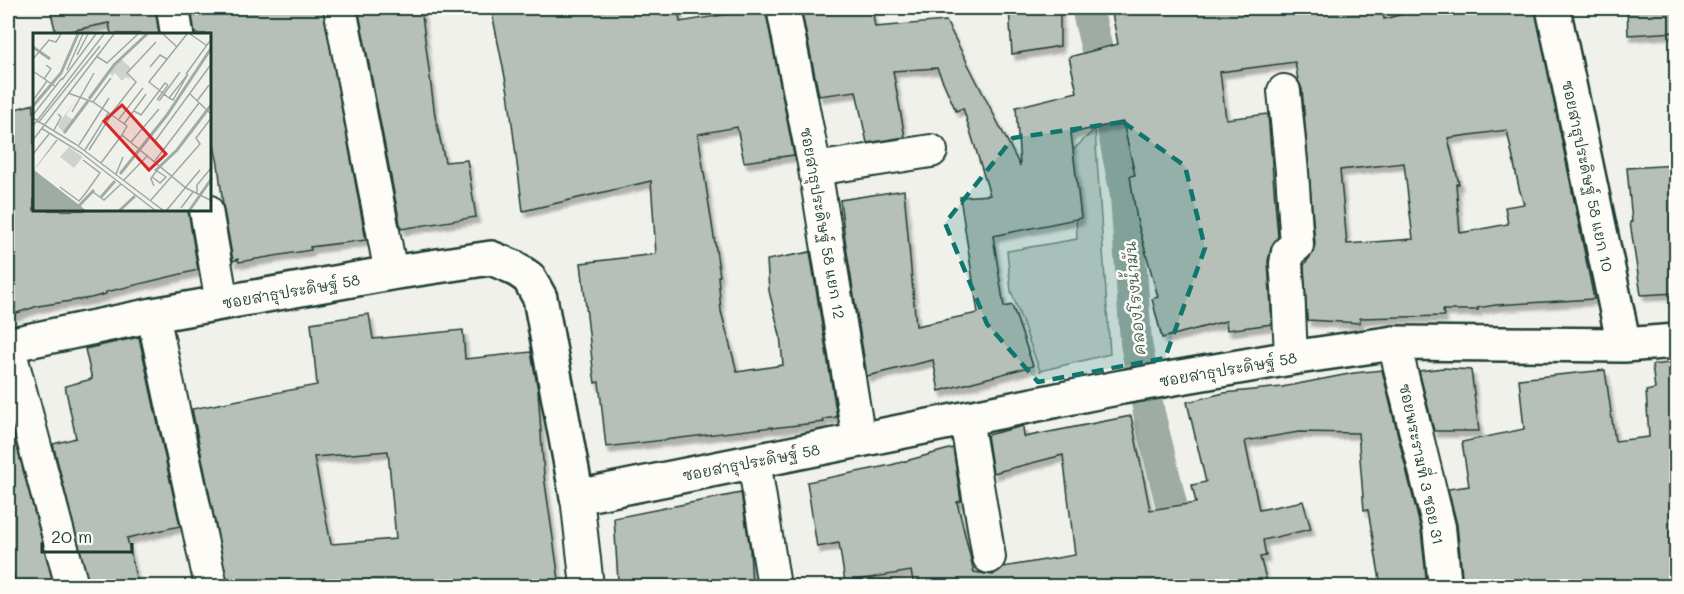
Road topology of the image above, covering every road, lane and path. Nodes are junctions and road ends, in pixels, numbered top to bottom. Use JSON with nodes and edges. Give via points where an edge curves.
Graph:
{"nodes":[{"id":1,"x":173,"y":8,"type":"edge"},
{"id":2,"x":340,"y":8,"type":"edge"},
{"id":3,"x":783,"y":8,"type":"edge"},
{"id":4,"x":1553,"y":8,"type":"edge"},
{"id":5,"x":177,"y":33,"type":"edge"},
{"id":6,"x":1284,"y":91,"type":"dead end"},
{"id":7,"x":931,"y":151,"type":"dead end"},
{"id":8,"x":815,"y":169,"type":"junction"},
{"id":9,"x":206,"y":212,"type":"edge"},
{"id":10,"x":391,"y":273,"type":"junction"},
{"id":11,"x":222,"y":303,"type":"junction"},
{"id":12,"x":153,"y":315,"type":"junction"},
{"id":13,"x":1677,"y":341,"type":"edge"},
{"id":14,"x":1394,"y":343,"type":"junction"},
{"id":15,"x":8,"y":345,"type":"edge"},
{"id":16,"x":1624,"y":345,"type":"junction"},
{"id":17,"x":1291,"y":358,"type":"junction"},
{"id":18,"x":966,"y":419,"type":"junction"},
{"id":19,"x":859,"y":440,"type":"junction"},
{"id":20,"x":754,"y":461,"type":"junction"},
{"id":21,"x":577,"y":497,"type":"junction"},
{"id":22,"x":989,"y":557,"type":"dead end"},
{"id":23,"x":72,"y":586,"type":"edge"},
{"id":24,"x":211,"y":586,"type":"edge"},
{"id":25,"x":587,"y":586,"type":"edge"},
{"id":26,"x":774,"y":586,"type":"edge"},
{"id":27,"x":1444,"y":586,"type":"edge"}],
"edges":[{"from":1,"to":5,"type":"street"},
{"from":2,"to":10,"type":"street"},
{"from":3,"to":8,"type":"street","name":"ซอยสาธุประดิษฐ์ 58 แยก 12"},
{"from":4,"to":16,"type":"street","name":"ซอยสาธุประดิษฐ์ 58 แยก 10"},
{"from":6,"to":17,"type":"street","via":[[1297,245],[1288,252],[1286,264]]},
{"from":7,"to":8,"type":"street"},
{"from":8,"to":19,"type":"street","name":"ซอยสาธุประดิษฐ์ 58 แยก 12"},
{"from":9,"to":11,"type":"street"},
{"from":10,"to":11,"type":"street","name":"ซอยสาธุประดิษฐ์ 58"},
{"from":10,"to":21,"type":"street","name":"ซอยสาธุประดิษฐ์ 58","via":[[491,258],[529,278],[540,298]]},
{"from":11,"to":12,"type":"street","name":"ซอยสาธุประดิษฐ์ 58"},
{"from":12,"to":15,"type":"street","name":"ซอยสาธุประดิษฐ์ 58"},
{"from":12,"to":24,"type":"street"},
{"from":13,"to":16,"type":"street","name":"ซอยสาธุประดิษฐ์ 58"},
{"from":14,"to":16,"type":"street","name":"ซอยสาธุประดิษฐ์ 58"},
{"from":14,"to":17,"type":"street","name":"ซอยสาธุประดิษฐ์ 58"},
{"from":14,"to":27,"type":"street","name":"ซอยพระรามที่ 3 ซอย 31","via":[[1439,527]]},
{"from":15,"to":23,"type":"street"},
{"from":17,"to":18,"type":"street","name":"ซอยสาธุประดิษฐ์ 58"},
{"from":18,"to":19,"type":"street","name":"ซอยสาธุประดิษฐ์ 58"},
{"from":18,"to":22,"type":"street"},
{"from":19,"to":20,"type":"street","name":"ซอยสาธุประดิษฐ์ 58"},
{"from":20,"to":21,"type":"street","name":"ซอยสาธุประดิษฐ์ 58"},
{"from":20,"to":26,"type":"street"},
{"from":21,"to":25,"type":"street"}]}
